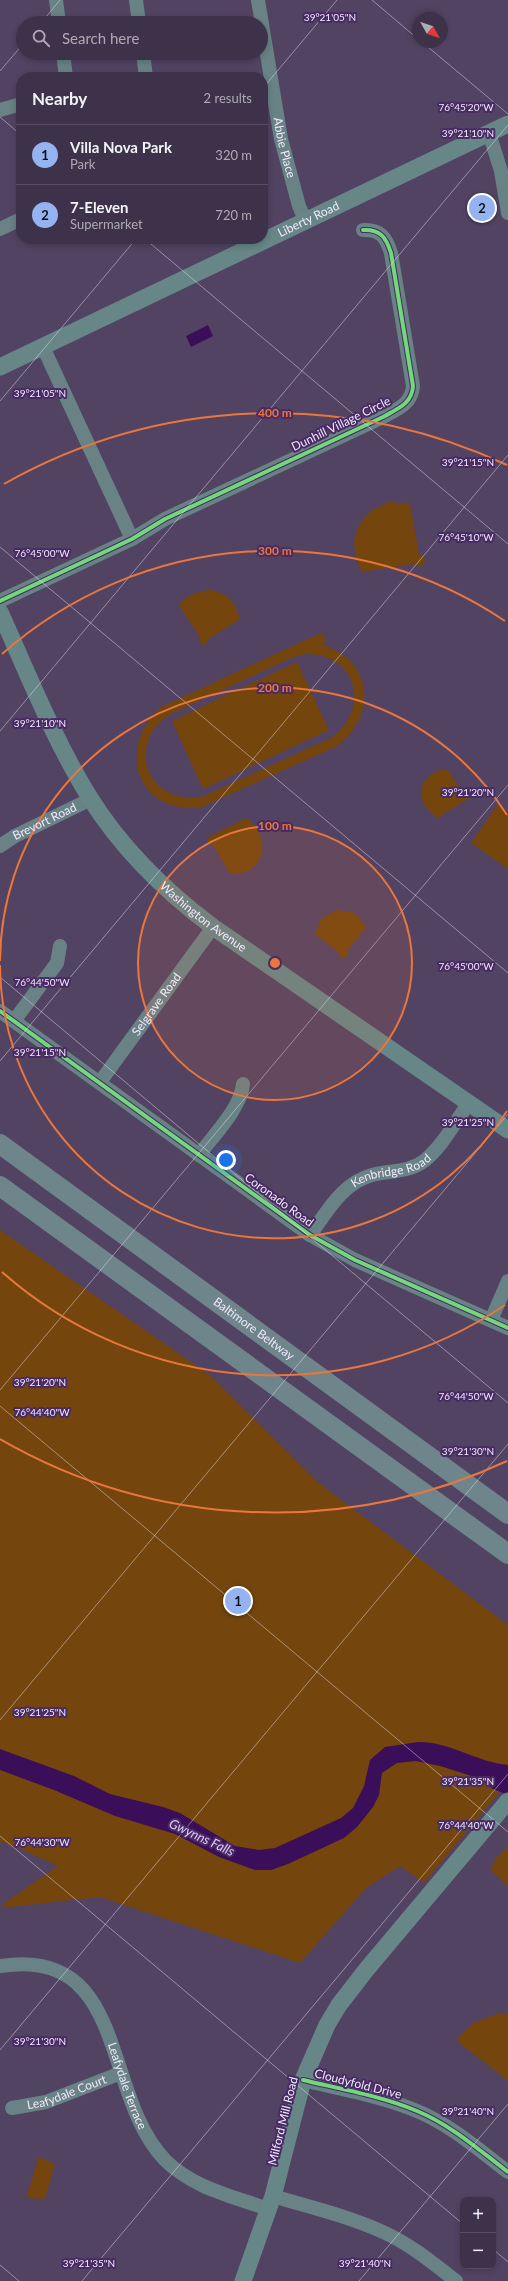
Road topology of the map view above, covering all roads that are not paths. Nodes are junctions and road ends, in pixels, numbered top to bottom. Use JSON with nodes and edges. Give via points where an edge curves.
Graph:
{"nodes":[{"id":1,"x":56,"y":0,"type":"edge"},
{"id":2,"x":136,"y":0,"type":"edge"},
{"id":3,"x":258,"y":0,"type":"edge"},
{"id":4,"x":58,"y":16,"type":"edge"},
{"id":5,"x":138,"y":16,"type":"edge"},
{"id":6,"x":261,"y":16,"type":"edge"},
{"id":7,"x":64,"y":60,"type":"edge"},
{"id":8,"x":144,"y":60,"type":"edge"},
{"id":9,"x":268,"y":60,"type":"edge"},
{"id":10,"x":65,"y":72,"type":"edge"},
{"id":11,"x":145,"y":72,"type":"edge"},
{"id":12,"x":16,"y":105,"type":"edge"},
{"id":13,"x":0,"y":110,"type":"edge"},
{"id":14,"x":508,"y":124,"type":"edge"},
{"id":15,"x":489,"y":133,"type":"junction"},
{"id":16,"x":508,"y":212,"type":"edge"},
{"id":17,"x":16,"y":222,"type":"edge"},
{"id":18,"x":306,"y":222,"type":"junction"},
{"id":19,"x":0,"y":230,"type":"edge"},
{"id":20,"x":363,"y":230,"type":"dead end"},
{"id":21,"x":268,"y":240,"type":"edge"},
{"id":22,"x":260,"y":244,"type":"edge"},
{"id":23,"x":43,"y":347,"type":"junction"},
{"id":24,"x":0,"y":367,"type":"edge"},
{"id":25,"x":132,"y":539,"type":"junction"},
{"id":26,"x":0,"y":601,"type":"edge"},
{"id":27,"x":0,"y":612,"type":"edge"},
{"id":28,"x":91,"y":799,"type":"junction"},
{"id":29,"x":0,"y":846,"type":"edge"},
{"id":30,"x":213,"y":926,"type":"junction"},
{"id":31,"x":60,"y":946,"type":"dead end"},
{"id":32,"x":0,"y":1011,"type":"edge"},
{"id":33,"x":14,"y":1021,"type":"junction"},
{"id":34,"x":100,"y":1082,"type":"junction"},
{"id":35,"x":243,"y":1084,"type":"dead end"},
{"id":36,"x":468,"y":1103,"type":"junction"},
{"id":37,"x":508,"y":1130,"type":"edge"},
{"id":38,"x":0,"y":1144,"type":"edge"},
{"id":39,"x":199,"y":1155,"type":"junction"},
{"id":40,"x":0,"y":1186,"type":"edge"},
{"id":41,"x":0,"y":1195,"type":"edge"},
{"id":42,"x":310,"y":1235,"type":"junction"},
{"id":43,"x":119,"y":1272,"type":"junction"},
{"id":44,"x":508,"y":1281,"type":"edge"},
{"id":45,"x":491,"y":1320,"type":"junction"},
{"id":46,"x":508,"y":1328,"type":"edge"},
{"id":47,"x":508,"y":1514,"type":"edge"},
{"id":48,"x":508,"y":1554,"type":"edge"},
{"id":49,"x":508,"y":1801,"type":"edge"},
{"id":50,"x":0,"y":1966,"type":"edge"},
{"id":51,"x":121,"y":2073,"type":"junction"},
{"id":52,"x":303,"y":2080,"type":"junction"},
{"id":53,"x":12,"y":2108,"type":"dead end"},
{"id":54,"x":508,"y":2172,"type":"edge"},
{"id":55,"x":270,"y":2203,"type":"junction"},
{"id":56,"x":243,"y":2281,"type":"edge"},
{"id":57,"x":456,"y":2281,"type":"edge"}],
"edges":[{"from":1,"to":4,"type":"street"},
{"from":2,"to":5,"type":"street"},
{"from":3,"to":6,"type":"street","name":"Abbie Place"},
{"from":7,"to":10,"type":"street"},
{"from":8,"to":11,"type":"street"},
{"from":9,"to":18,"type":"street","name":"Abbie Place","via":[[281,139],[299,206]]},
{"from":12,"to":13,"type":"street"},
{"from":14,"to":15,"type":"main road","name":"Liberty Road"},
{"from":15,"to":16,"type":"street","via":[[501,171]]},
{"from":15,"to":18,"type":"main road","name":"Liberty Road"},
{"from":17,"to":19,"type":"street"},
{"from":18,"to":21,"type":"main road","name":"Liberty Road"},
{"from":20,"to":25,"type":"street","name":"Dunhill Village Circle","via":[[372,230],[383,236],[391,253],[413,386],[411,397],[383,417],[164,519]]},
{"from":22,"to":23,"type":"main road","name":"Liberty Road"},
{"from":23,"to":24,"type":"main road","name":"Liberty Road"},
{"from":23,"to":25,"type":"street"},
{"from":25,"to":26,"type":"street","name":"Dunhill Village Circle"},
{"from":27,"to":28,"type":"main road","name":"Washington Avenue","via":[[60,743]]},
{"from":28,"to":29,"type":"street","name":"Brevort Road","via":[[15,836]]},
{"from":28,"to":30,"type":"main road","name":"Washington Avenue","via":[[119,838],[151,874],[189,909]]},
{"from":30,"to":34,"type":"street","name":"Selgrave Road"},
{"from":30,"to":36,"type":"main road","name":"Washington Avenue"},
{"from":31,"to":33,"type":"street","via":[[57,963]]},
{"from":32,"to":33,"type":"street","name":"Coronado Road"},
{"from":33,"to":34,"type":"street","name":"Coronado Road"},
{"from":34,"to":39,"type":"street","name":"Coronado Road"},
{"from":35,"to":39,"type":"street","via":[[236,1106]]},
{"from":36,"to":37,"type":"main road","name":"Washington Avenue"},
{"from":36,"to":42,"type":"street","name":"Kenbridge Road","via":[[424,1161],[407,1169],[366,1177],[348,1187]]},
{"from":38,"to":47,"type":"highway","name":"Baltimore Beltway"},
{"from":39,"to":42,"type":"street","name":"Coronado Road"},
{"from":40,"to":43,"type":"highway"},
{"from":41,"to":43,"type":"highway"},
{"from":42,"to":45,"type":"street","name":"Coronado Road","via":[[355,1260]]},
{"from":43,"to":48,"type":"highway"},
{"from":44,"to":45,"type":"street"},
{"from":45,"to":46,"type":"street","name":"Coronado Road"},
{"from":49,"to":52,"type":"main road","name":"Milford Mill Road","via":[[338,2005],[316,2046]]},
{"from":50,"to":51,"type":"street","name":"Leafydale Terrace","via":[[43,1964],[68,1975],[80,1984],[99,2013]]},
{"from":51,"to":53,"type":"street","name":"Leafydale Court","via":[[46,2102]]},
{"from":51,"to":55,"type":"street","name":"Leafydale Terrace","via":[[145,2131],[154,2146],[176,2170],[208,2188]]},
{"from":52,"to":54,"type":"street","name":"Cloudyfold Drive","via":[[418,2111],[457,2134]]},
{"from":52,"to":55,"type":"main road","name":"Milford Mill Road"},
{"from":55,"to":56,"type":"main road","name":"Milford Mill Road"},
{"from":55,"to":57,"type":"street","name":"Leafydale Terrace","via":[[363,2224],[413,2249]]}]}
